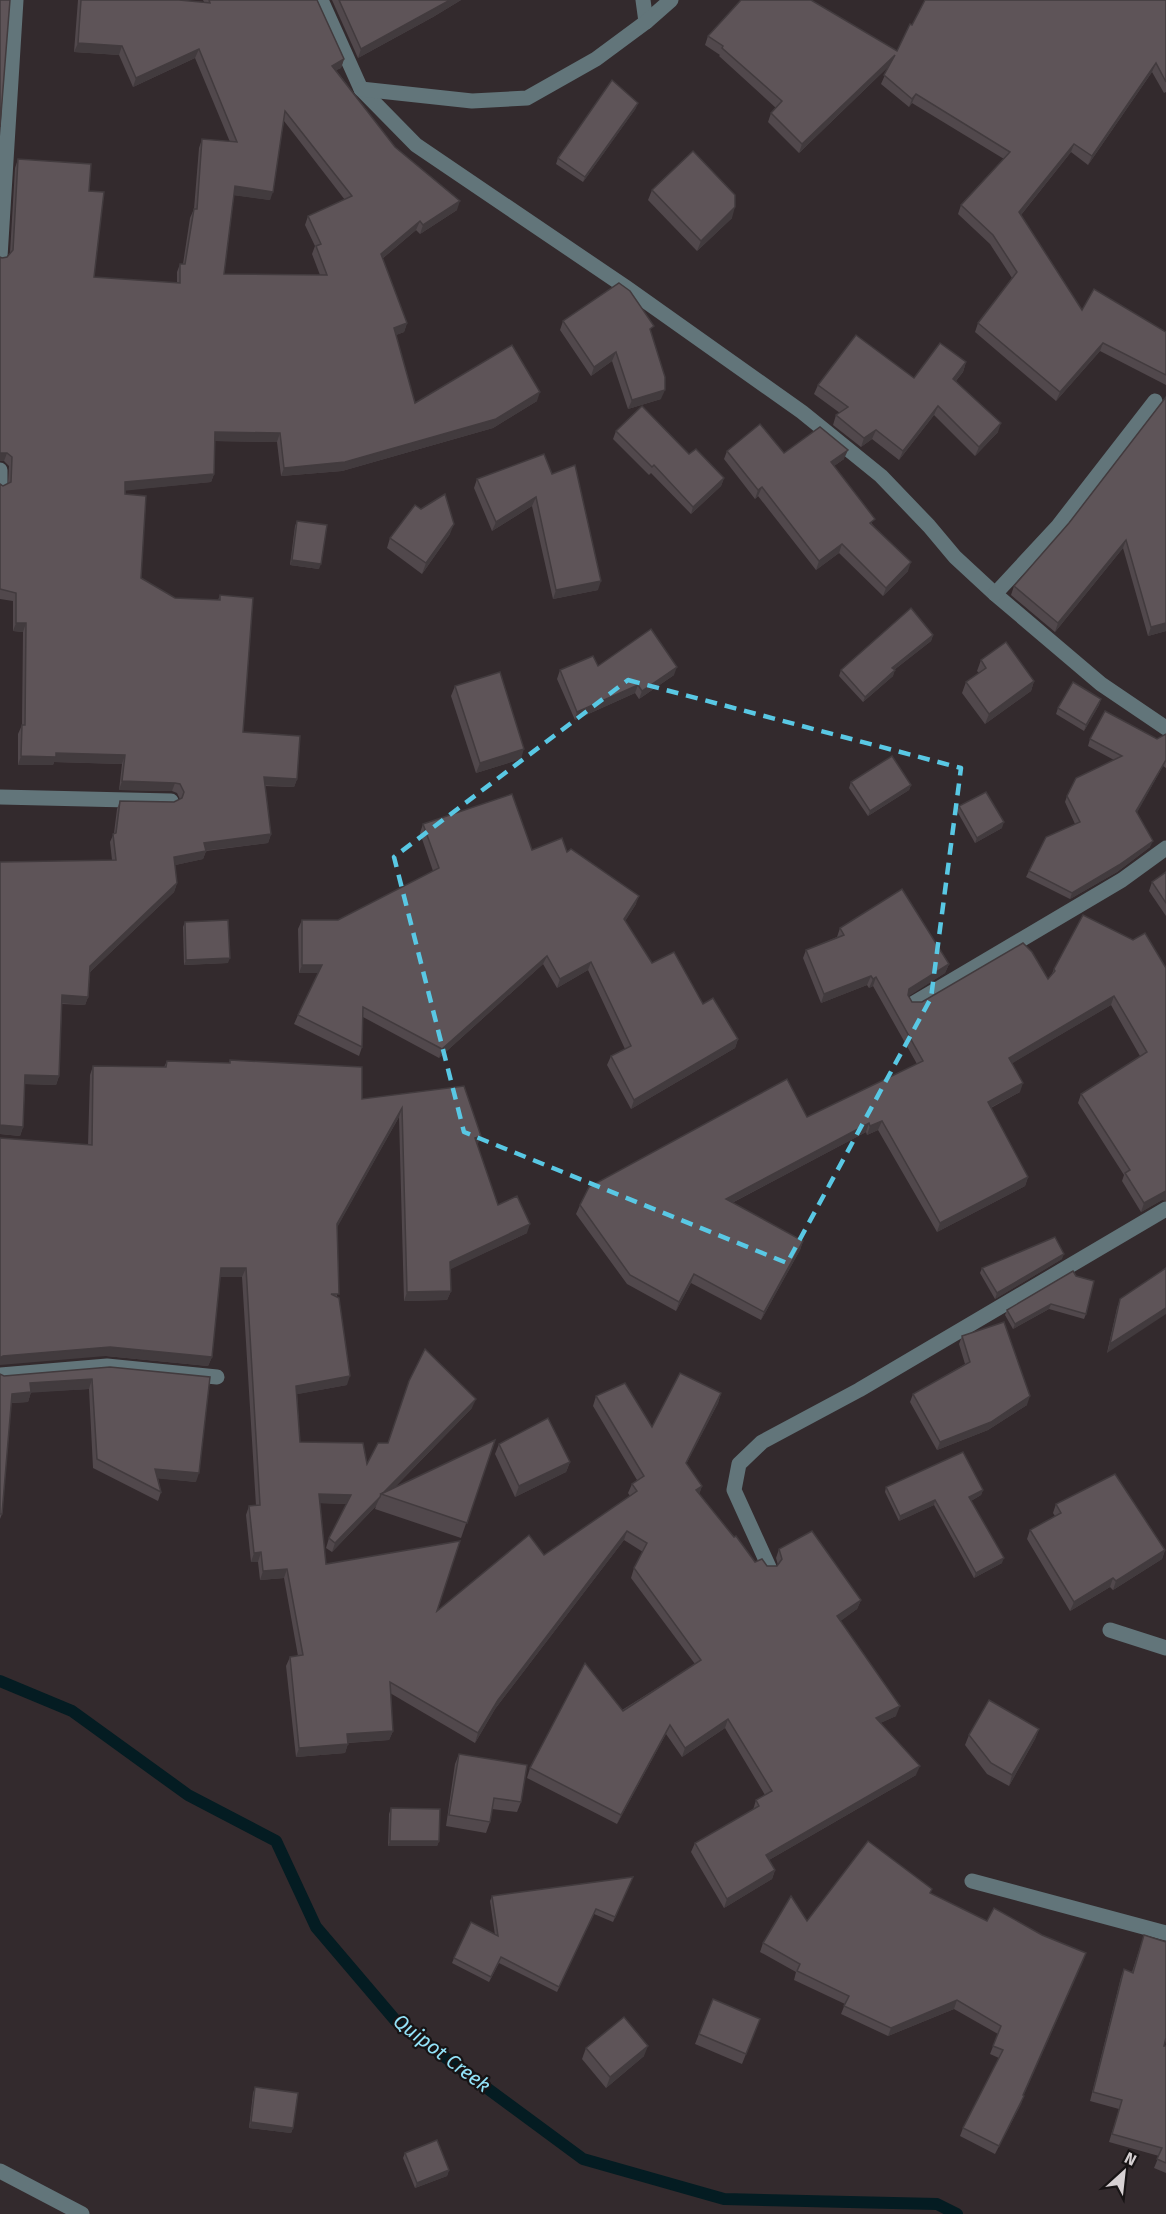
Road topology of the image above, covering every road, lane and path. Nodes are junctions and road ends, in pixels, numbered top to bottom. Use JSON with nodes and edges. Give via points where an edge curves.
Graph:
{"nodes":[{"id":1,"x":16,"y":0,"type":"edge"},
{"id":2,"x":321,"y":0,"type":"edge"},
{"id":3,"x":642,"y":0,"type":"edge"},
{"id":4,"x":671,"y":0,"type":"edge"},
{"id":5,"x":646,"y":22,"type":"junction"},
{"id":6,"x":361,"y":89,"type":"junction"},
{"id":7,"x":0,"y":257,"type":"edge"},
{"id":8,"x":1155,"y":401,"type":"dead end"},
{"id":9,"x":0,"y":470,"type":"edge"},
{"id":10,"x":0,"y":485,"type":"edge"},
{"id":11,"x":995,"y":594,"type":"junction"},
{"id":12,"x":1166,"y":728,"type":"edge"},
{"id":13,"x":0,"y":797,"type":"edge"},
{"id":14,"x":171,"y":801,"type":"edge"},
{"id":15,"x":1166,"y":848,"type":"edge"},
{"id":16,"x":914,"y":1003,"type":"edge"},
{"id":17,"x":1166,"y":1209,"type":"edge"},
{"id":18,"x":0,"y":1375,"type":"edge"},
{"id":19,"x":216,"y":1377,"type":"dead end"},
{"id":20,"x":769,"y":1567,"type":"edge"},
{"id":21,"x":1110,"y":1630,"type":"dead end"},
{"id":22,"x":1166,"y":1648,"type":"edge"},
{"id":23,"x":972,"y":1881,"type":"dead end"},
{"id":24,"x":1166,"y":1933,"type":"edge"},
{"id":25,"x":0,"y":2170,"type":"edge"},
{"id":26,"x":82,"y":2214,"type":"edge"}],
"edges":[{"from":1,"to":7,"type":"street"},
{"from":2,"to":6,"type":"street"},
{"from":3,"to":5,"type":"street"},
{"from":4,"to":5,"type":"street"},
{"from":5,"to":6,"type":"street","via":[[596,59],[526,98],[472,101]]},
{"from":6,"to":11,"type":"street","via":[[416,145],[802,412],[881,476],[955,557]]},
{"from":8,"to":11,"type":"street","via":[[1058,526]]},
{"from":9,"to":10,"type":"street"},
{"from":11,"to":12,"type":"street","via":[[1101,684]]},
{"from":13,"to":14,"type":"street"},
{"from":15,"to":16,"type":"street","via":[[1122,880]]},
{"from":17,"to":20,"type":"street","via":[[859,1390],[762,1442],[739,1464],[734,1491]]},
{"from":18,"to":19,"type":"street","via":[[107,1366]]},
{"from":21,"to":22,"type":"street"},
{"from":23,"to":24,"type":"street"},
{"from":25,"to":26,"type":"street"}]}
